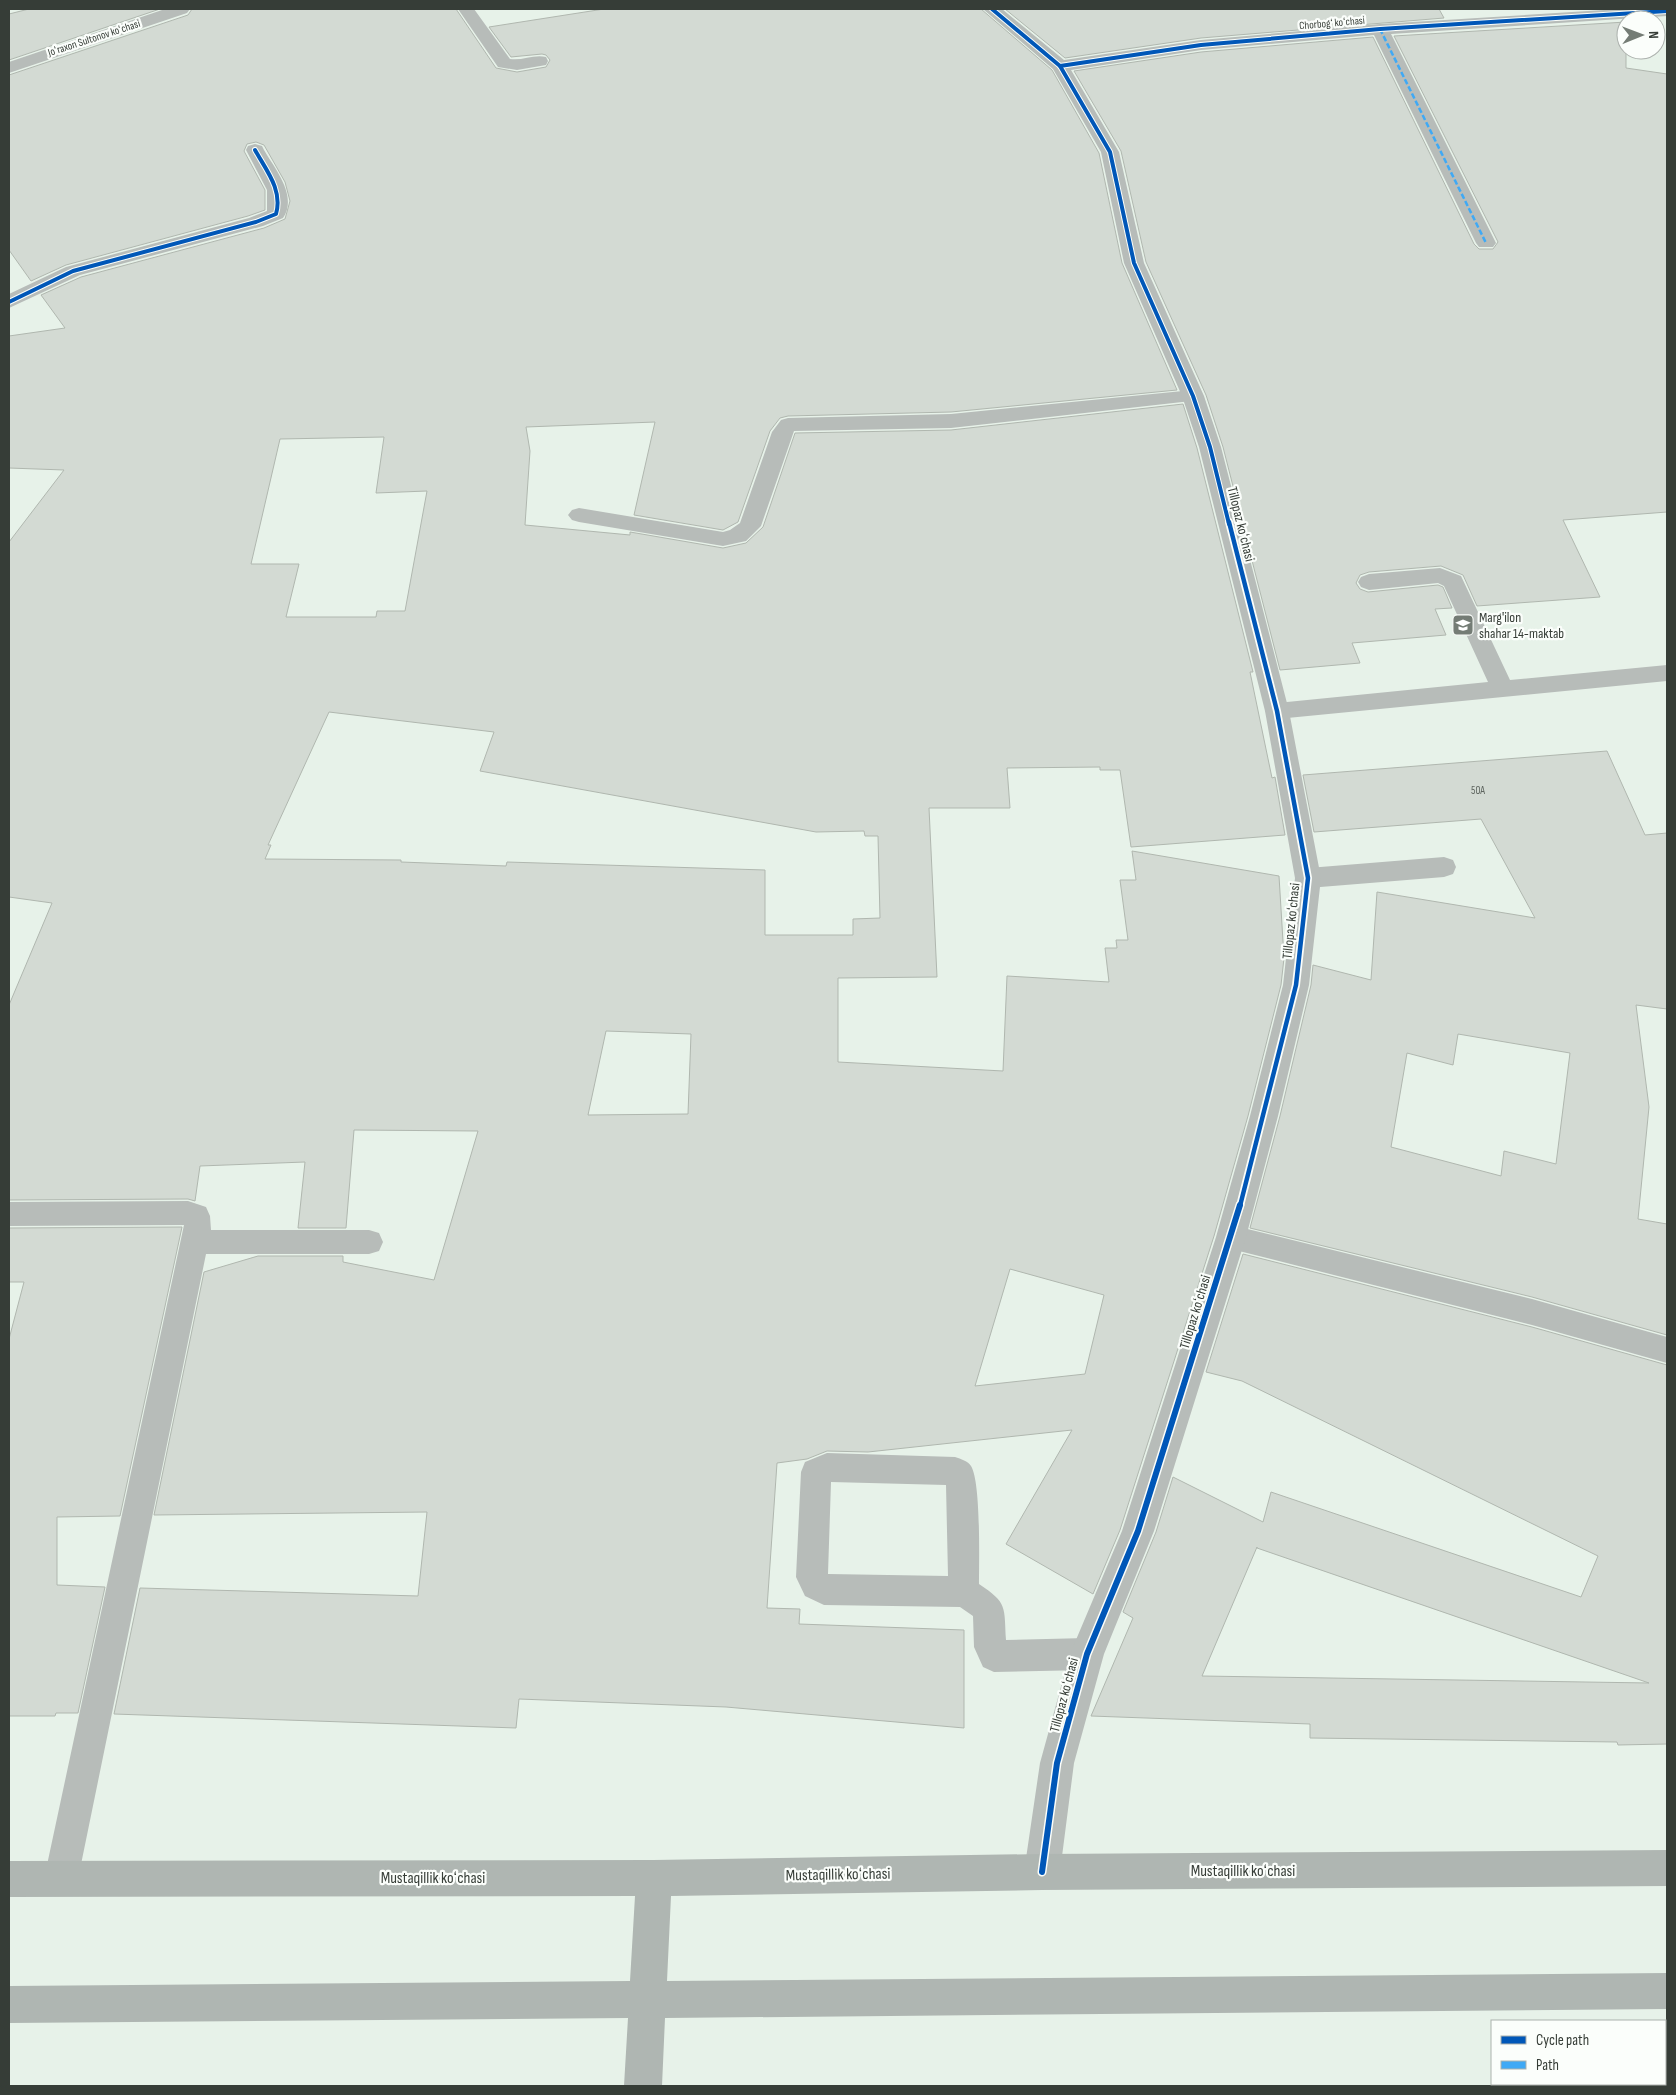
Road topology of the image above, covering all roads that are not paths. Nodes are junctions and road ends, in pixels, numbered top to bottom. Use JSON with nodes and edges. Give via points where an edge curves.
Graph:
{"nodes":[{"id":1,"x":181,"y":9,"type":"edge"},
{"id":2,"x":466,"y":9,"type":"edge"},
{"id":3,"x":992,"y":9,"type":"edge"},
{"id":4,"x":1616,"y":13,"type":"edge"},
{"id":5,"x":1380,"y":29,"type":"junction"},
{"id":6,"x":540,"y":61,"type":"dead end"},
{"id":7,"x":1060,"y":66,"type":"junction"},
{"id":8,"x":9,"y":68,"type":"edge"},
{"id":9,"x":255,"y":150,"type":"dead end"},
{"id":10,"x":1486,"y":243,"type":"dead end"},
{"id":11,"x":9,"y":302,"type":"edge"},
{"id":12,"x":1193,"y":396,"type":"junction"},
{"id":13,"x":579,"y":515,"type":"dead end"},
{"id":14,"x":1369,"y":582,"type":"dead end"},
{"id":15,"x":1667,"y":673,"type":"edge"},
{"id":16,"x":1503,"y":689,"type":"junction"},
{"id":17,"x":1277,"y":711,"type":"junction"},
{"id":18,"x":1444,"y":867,"type":"dead end"},
{"id":19,"x":1308,"y":878,"type":"junction"},
{"id":20,"x":9,"y":1214,"type":"edge"},
{"id":21,"x":1231,"y":1237,"type":"junction"},
{"id":22,"x":195,"y":1242,"type":"junction"},
{"id":23,"x":369,"y":1242,"type":"dead end"},
{"id":24,"x":1667,"y":1350,"type":"edge"},
{"id":25,"x":964,"y":1592,"type":"junction"},
{"id":26,"x":1088,"y":1654,"type":"junction"},
{"id":27,"x":1667,"y":1868,"type":"edge"},
{"id":28,"x":1042,"y":1872,"type":"junction"},
{"id":29,"x":654,"y":1878,"type":"junction"},
{"id":30,"x":9,"y":1879,"type":"edge"},
{"id":31,"x":61,"y":1879,"type":"junction"},
{"id":32,"x":1667,"y":1991,"type":"edge"},
{"id":33,"x":647,"y":2002,"type":"junction"},
{"id":34,"x":9,"y":2005,"type":"edge"},
{"id":35,"x":643,"y":2086,"type":"edge"}],
"edges":[{"from":1,"to":8,"type":"street","name":"Joʻraxon Sultonov koʻchasi"},
{"from":2,"to":6,"type":"lane","via":[[504,63],[517,65]]},
{"from":3,"to":7,"type":"street","name":"Tillopaz koʻchasi"},
{"from":4,"to":5,"type":"street","name":"Chorbogʻ koʻchasi"},
{"from":5,"to":7,"type":"street","name":"Chorbogʻ koʻchasi","via":[[1200,45]]},
{"from":5,"to":10,"type":"street"},
{"from":7,"to":12,"type":"street","name":"Tillopaz koʻchasi","via":[[1110,152],[1134,263]]},
{"from":9,"to":11,"type":"street","via":[[279,196],[276,214],[72,272]]},
{"from":12,"to":13,"type":"lane","via":[[951,421],[788,425],[782,432],[750,526],[733,538]]},
{"from":12,"to":17,"type":"street","name":"Tillopaz koʻchasi","via":[[1210,447]]},
{"from":14,"to":16,"type":"lane","via":[[1448,576]]},
{"from":15,"to":16,"type":"lane"},
{"from":16,"to":17,"type":"lane"},
{"from":17,"to":19,"type":"street","name":"Tillopaz koʻchasi"},
{"from":18,"to":19,"type":"lane"},
{"from":19,"to":21,"type":"street","name":"Tillopaz koʻchasi","via":[[1296,985]]},
{"from":20,"to":22,"type":"lane","via":[[188,1213],[196,1216]]},
{"from":21,"to":24,"type":"lane","via":[[1532,1312]]},
{"from":21,"to":26,"type":"street","name":"Tillopaz koʻchasi","via":[[1138,1531]]},
{"from":22,"to":23,"type":"lane"},
{"from":22,"to":31,"type":"lane"},
{"from":25,"to":25,"type":"lane","via":[[824,1589],[813,1583],[816,1472],[827,1467],[955,1471],[960,1475]]},
{"from":25,"to":26,"type":"lane","via":[[988,1608],[990,1647],[994,1656]]},
{"from":26,"to":28,"type":"street","name":"Tillopaz koʻchasi","via":[[1057,1763]]},
{"from":27,"to":28,"type":"main road","name":"Mustaqillik koʻchasi"},
{"from":28,"to":29,"type":"main road","name":"Mustaqillik koʻchasi"},
{"from":29,"to":31,"type":"main road","name":"Mustaqillik koʻchasi"},
{"from":29,"to":33,"type":"main road"},
{"from":30,"to":31,"type":"main road","name":"Mustaqillik koʻchasi"},
{"from":32,"to":33,"type":"main road"},
{"from":33,"to":34,"type":"main road"},
{"from":33,"to":35,"type":"main road"}]}
